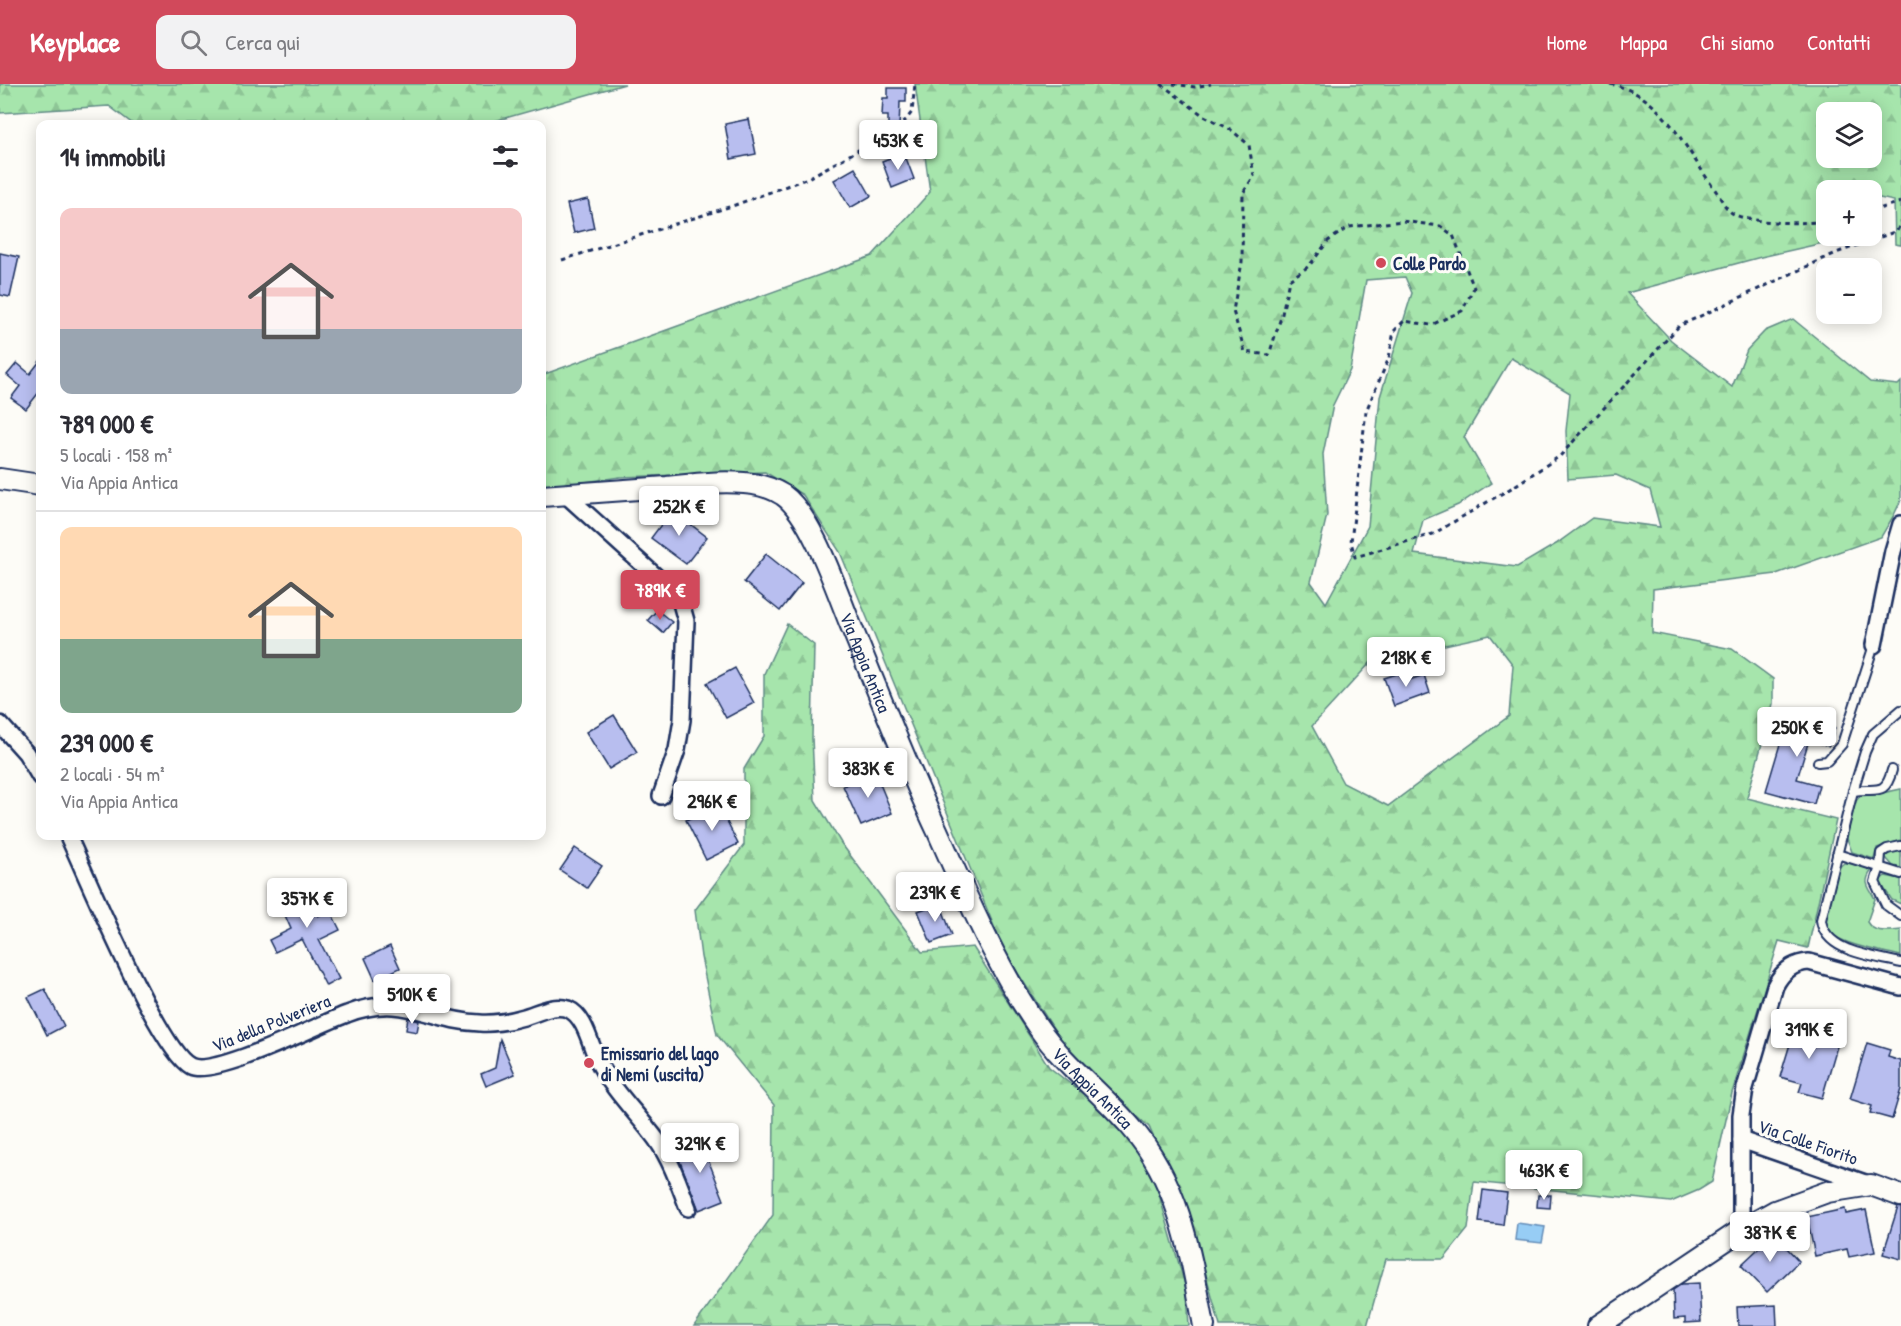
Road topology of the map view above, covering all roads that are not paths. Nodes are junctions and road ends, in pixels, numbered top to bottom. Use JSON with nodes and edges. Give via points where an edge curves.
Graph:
{"nodes":[{"id":1,"x":6,"y":480,"type":"edge"},
{"id":2,"x":36,"y":484,"type":"edge"},
{"id":3,"x":566,"y":495,"type":"junction"},
{"id":4,"x":546,"y":496,"type":"edge"},
{"id":5,"x":1901,"y":524,"type":"edge"},
{"id":6,"x":1874,"y":645,"type":"joint"},
{"id":7,"x":1901,"y":710,"type":"edge"},
{"id":8,"x":0,"y":724,"type":"edge"},
{"id":9,"x":1818,"y":762,"type":"dead end"},
{"id":10,"x":36,"y":770,"type":"edge"},
{"id":11,"x":1892,"y":770,"type":"dead end"},
{"id":12,"x":1853,"y":791,"type":"junction"},
{"id":13,"x":661,"y":796,"type":"dead end"},
{"id":14,"x":70,"y":840,"type":"edge"},
{"id":15,"x":1901,"y":846,"type":"edge"},
{"id":16,"x":1837,"y":854,"type":"junction"},
{"id":17,"x":1880,"y":867,"type":"junction"},
{"id":18,"x":1901,"y":874,"type":"edge"},
{"id":19,"x":1901,"y":916,"type":"edge"},
{"id":20,"x":1901,"y":963,"type":"edge"},
{"id":21,"x":1901,"y":987,"type":"edge"},
{"id":22,"x":1741,"y":1140,"type":"junction"},
{"id":23,"x":1871,"y":1185,"type":"junction"},
{"id":24,"x":1901,"y":1196,"type":"edge"},
{"id":25,"x":688,"y":1208,"type":"dead end"},
{"id":26,"x":1741,"y":1230,"type":"junction"},
{"id":27,"x":1204,"y":1326,"type":"edge"},
{"id":28,"x":1598,"y":1326,"type":"edge"}],
"edges":[{"from":1,"to":2,"type":"street"},
{"from":3,"to":4,"type":"street","name":"Via Appia Antica"},
{"from":3,"to":13,"type":"street","via":[[668,587],[683,606],[686,625],[681,732]]},
{"from":3,"to":27,"type":"street","name":"Via Appia Antica","via":[[744,483],[768,488],[795,505],[820,552],[934,825],[1009,978],[1051,1045],[1130,1125],[1165,1177],[1185,1237]]},
{"from":5,"to":6,"type":"street"},
{"from":6,"to":9,"type":"lane","via":[[1842,744],[1827,761]]},
{"from":7,"to":12,"type":"lane","via":[[1873,734]]},
{"from":8,"to":10,"type":"street"},
{"from":11,"to":12,"type":"lane","via":[[1889,783],[1882,789]]},
{"from":12,"to":16,"type":"lane"},
{"from":14,"to":25,"type":"street","name":"Via della Polveriera","via":[[154,1018],[175,1051],[191,1066],[226,1064],[349,1013],[378,1006],[406,1006],[485,1023],[566,1009],[579,1019],[614,1088],[666,1154]]},
{"from":15,"to":17,"type":"lane","via":[[1881,854]]},
{"from":16,"to":17,"type":"lane"},
{"from":16,"to":20,"type":"lane","via":[[1821,915],[1823,931],[1841,947]]},
{"from":17,"to":18,"type":"lane"},
{"from":17,"to":19,"type":"lane","via":[[1875,882],[1886,905]]},
{"from":21,"to":22,"type":"street","name":"Via Colle Fiorito","via":[[1809,962],[1787,970],[1775,986],[1746,1084]]},
{"from":22,"to":23,"type":"street","name":"Via Colle Fiorito"},
{"from":22,"to":26,"type":"street"},
{"from":23,"to":24,"type":"street"},
{"from":23,"to":26,"type":"street","via":[[1808,1198]]},
{"from":26,"to":28,"type":"street"}]}
